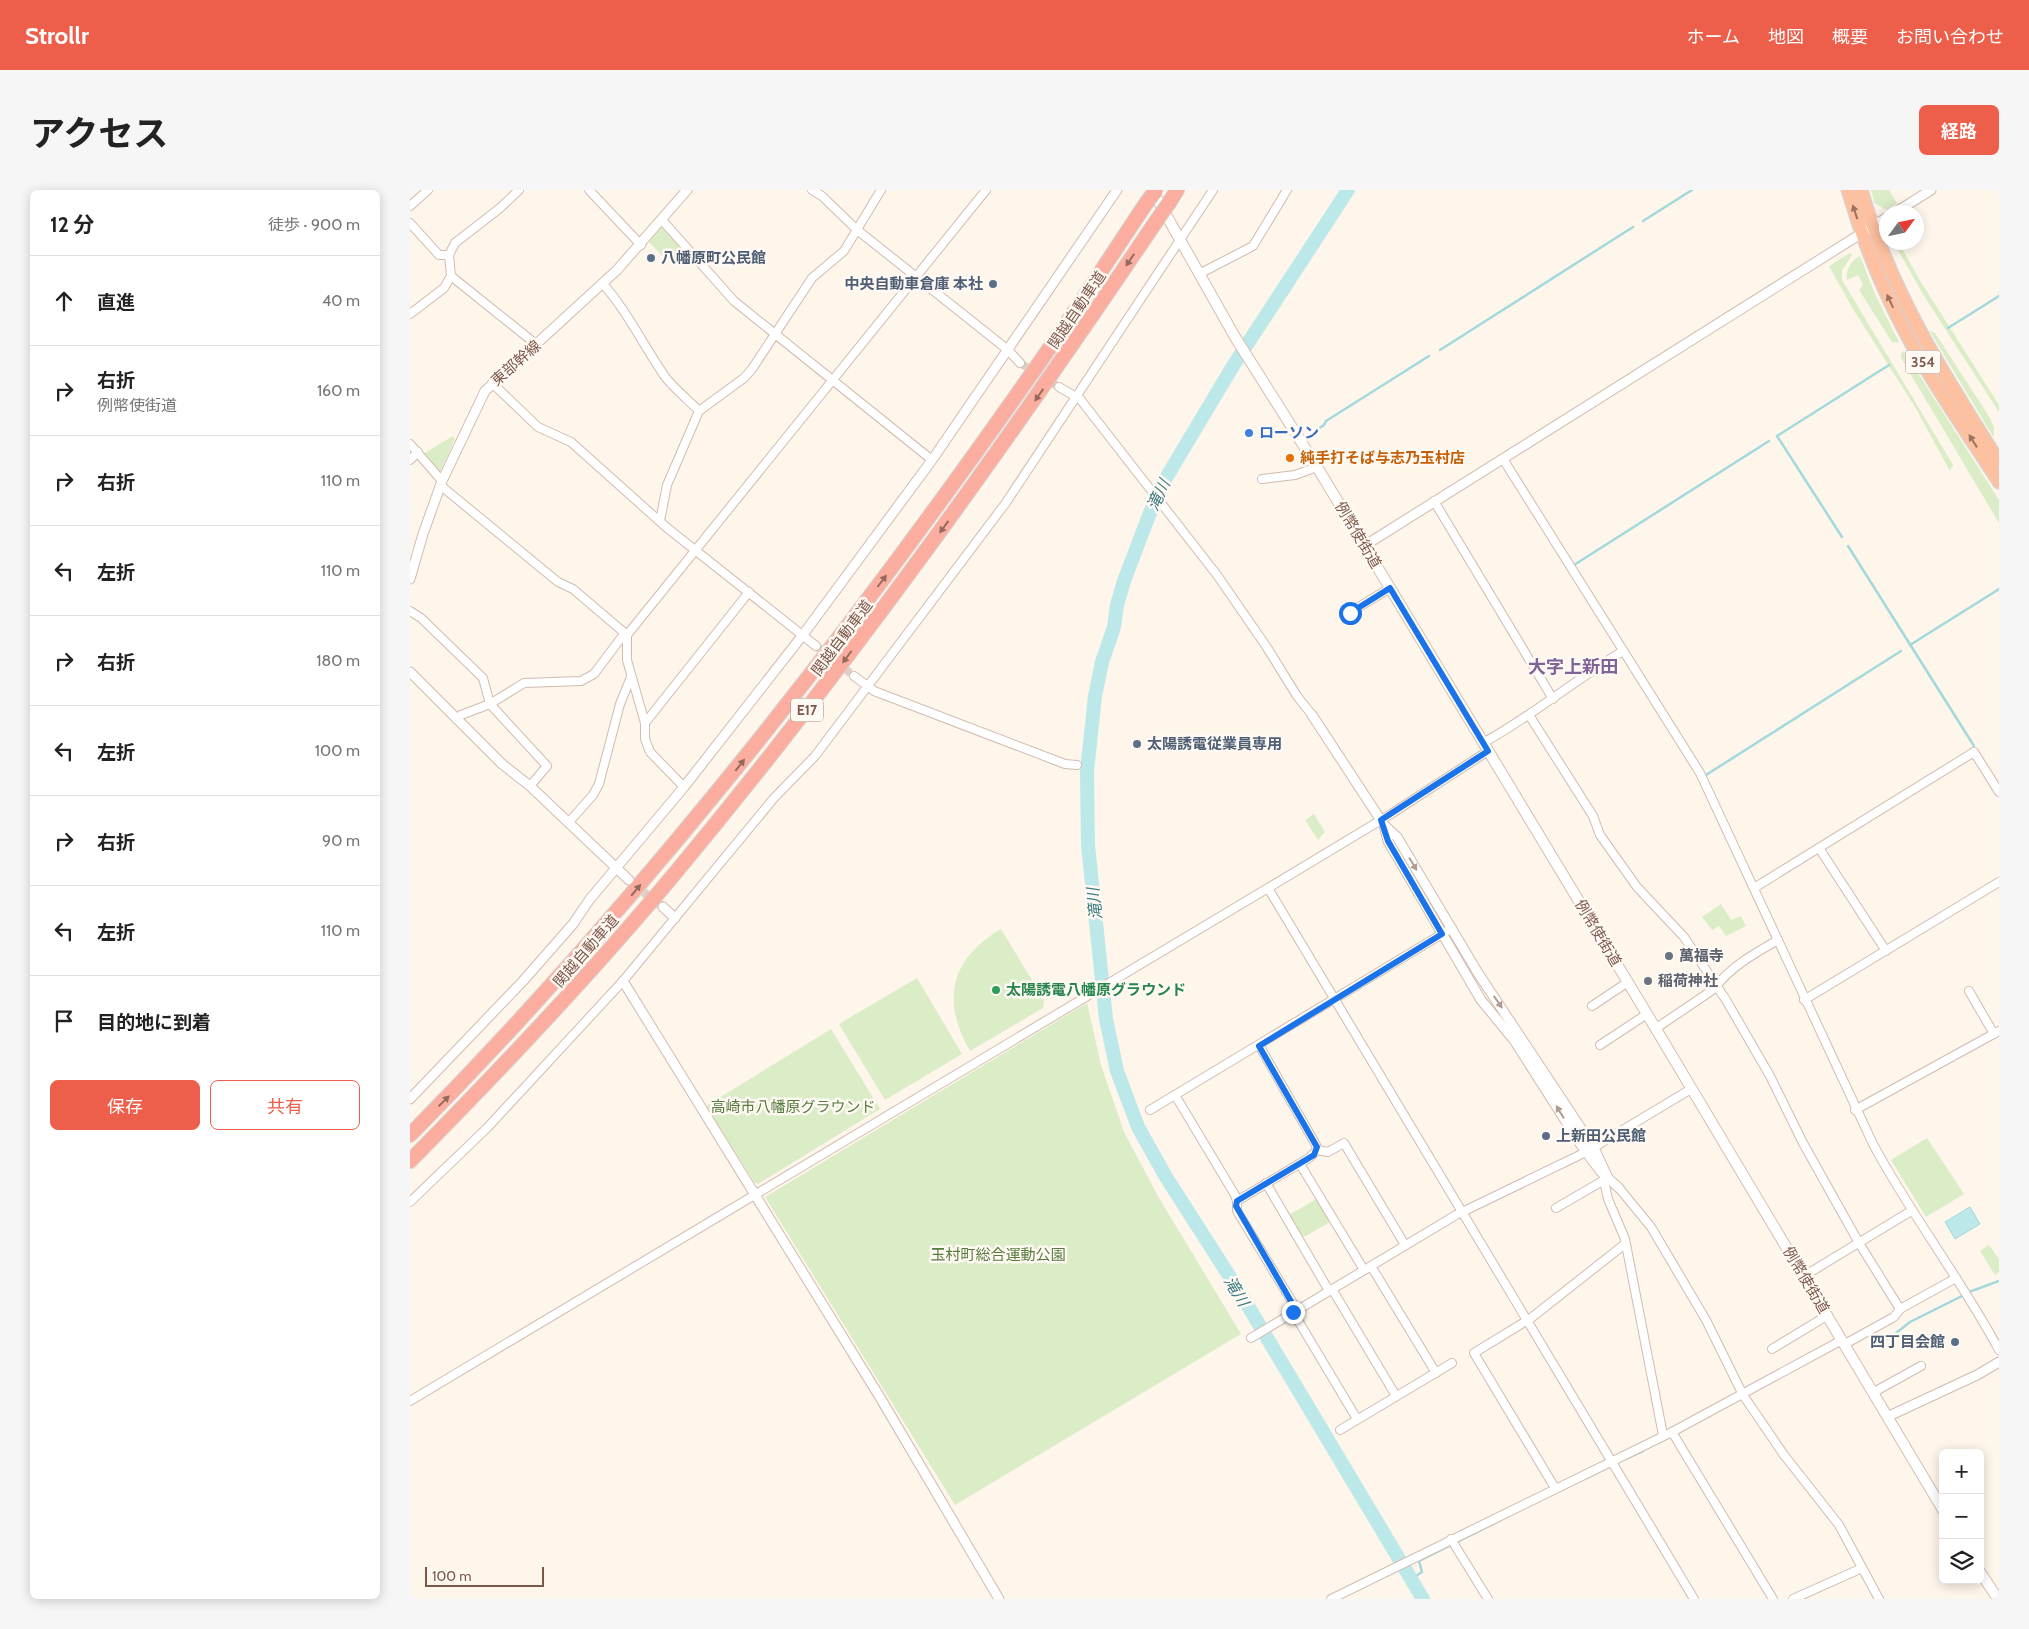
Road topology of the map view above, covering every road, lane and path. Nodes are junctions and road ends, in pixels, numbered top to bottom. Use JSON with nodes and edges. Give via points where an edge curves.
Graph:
{"nodes":[{"id":1,"x":428,"y":190,"type":"edge"},
{"id":2,"x":519,"y":190,"type":"edge"},
{"id":3,"x":589,"y":190,"type":"edge"},
{"id":4,"x":688,"y":190,"type":"edge"},
{"id":5,"x":812,"y":190,"type":"edge"},
{"id":6,"x":881,"y":190,"type":"edge"},
{"id":7,"x":986,"y":190,"type":"edge"},
{"id":8,"x":1117,"y":190,"type":"edge"},
{"id":9,"x":1177,"y":190,"type":"edge"},
{"id":10,"x":1213,"y":190,"type":"edge"},
{"id":11,"x":1848,"y":190,"type":"edge"},
{"id":12,"x":1861,"y":190,"type":"edge"},
{"id":13,"x":1931,"y":190,"type":"edge"},
{"id":14,"x":1283,"y":192,"type":"edge"},
{"id":15,"x":1152,"y":194,"type":"edge"},
{"id":16,"x":1907,"y":205,"type":"edge"},
{"id":17,"x":410,"y":206,"type":"edge"},
{"id":18,"x":662,"y":220,"type":"junction"},
{"id":19,"x":410,"y":223,"type":"edge"},
{"id":20,"x":1879,"y":223,"type":"edge"},
{"id":21,"x":1873,"y":227,"type":"junction"},
{"id":22,"x":856,"y":229,"type":"junction"},
{"id":23,"x":1862,"y":234,"type":"junction"},
{"id":24,"x":1181,"y":240,"type":"junction"},
{"id":25,"x":641,"y":245,"type":"junction"},
{"id":26,"x":448,"y":254,"type":"junction"},
{"id":27,"x":1199,"y":274,"type":"junction"},
{"id":28,"x":451,"y":276,"type":"junction"},
{"id":29,"x":916,"y":276,"type":"junction"},
{"id":30,"x":603,"y":284,"type":"junction"},
{"id":31,"x":410,"y":314,"type":"edge"},
{"id":32,"x":774,"y":334,"type":"junction"},
{"id":33,"x":537,"y":345,"type":"junction"},
{"id":34,"x":1008,"y":350,"type":"junction"},
{"id":35,"x":1020,"y":362,"type":"tunnel mouth"},
{"id":36,"x":833,"y":380,"type":"junction"},
{"id":37,"x":492,"y":383,"type":"junction"},
{"id":38,"x":1059,"y":387,"type":"tunnel mouth"},
{"id":39,"x":1076,"y":397,"type":"junction"},
{"id":40,"x":699,"y":411,"type":"junction"},
{"id":41,"x":410,"y":444,"type":"edge"},
{"id":42,"x":418,"y":452,"type":"junction"},
{"id":43,"x":1502,"y":459,"type":"junction"},
{"id":44,"x":410,"y":460,"type":"edge"},
{"id":45,"x":932,"y":460,"type":"junction"},
{"id":46,"x":1999,"y":462,"type":"edge"},
{"id":47,"x":1317,"y":467,"type":"junction"},
{"id":48,"x":1262,"y":479,"type":"dead end"},
{"id":49,"x":1999,"y":482,"type":"edge"},
{"id":50,"x":441,"y":483,"type":"junction"},
{"id":51,"x":1434,"y":501,"type":"junction"},
{"id":52,"x":660,"y":521,"type":"junction"},
{"id":53,"x":1364,"y":546,"type":"junction"},
{"id":54,"x":696,"y":551,"type":"junction"},
{"id":55,"x":410,"y":579,"type":"edge"},
{"id":56,"x":1390,"y":588,"type":"junction"},
{"id":57,"x":749,"y":592,"type":"junction"},
{"id":58,"x":410,"y":611,"type":"edge"},
{"id":59,"x":1346,"y":619,"type":"dead end"},
{"id":60,"x":626,"y":634,"type":"junction"},
{"id":61,"x":802,"y":636,"type":"junction"},
{"id":62,"x":816,"y":646,"type":"tunnel mouth"},
{"id":63,"x":1623,"y":651,"type":"junction"},
{"id":64,"x":410,"y":672,"type":"edge"},
{"id":65,"x":854,"y":676,"type":"tunnel mouth"},
{"id":66,"x":631,"y":677,"type":"junction"},
{"id":67,"x":869,"y":687,"type":"junction"},
{"id":68,"x":1553,"y":699,"type":"junction"},
{"id":69,"x":490,"y":704,"type":"junction"},
{"id":70,"x":1312,"y":715,"type":"joint"},
{"id":71,"x":1529,"y":715,"type":"junction"},
{"id":72,"x":456,"y":719,"type":"junction"},
{"id":73,"x":645,"y":723,"type":"junction"},
{"id":74,"x":1486,"y":747,"type":"junction"},
{"id":75,"x":1077,"y":765,"type":"dead end"},
{"id":76,"x":530,"y":786,"type":"junction"},
{"id":77,"x":684,"y":786,"type":"junction"},
{"id":78,"x":1999,"y":792,"type":"edge"},
{"id":79,"x":569,"y":822,"type":"junction"},
{"id":80,"x":1382,"y":822,"type":"junction"},
{"id":81,"x":1819,"y":848,"type":"junction"},
{"id":82,"x":616,"y":868,"type":"junction"},
{"id":83,"x":629,"y":880,"type":"tunnel mouth"},
{"id":84,"x":1999,"y":882,"type":"edge"},
{"id":85,"x":1268,"y":888,"type":"junction"},
{"id":86,"x":1754,"y":888,"type":"junction"},
{"id":87,"x":663,"y":907,"type":"tunnel mouth"},
{"id":88,"x":675,"y":918,"type":"junction"},
{"id":89,"x":1452,"y":928,"type":"junction"},
{"id":90,"x":1442,"y":934,"type":"junction"},
{"id":91,"x":1778,"y":940,"type":"junction"},
{"id":92,"x":1886,"y":951,"type":"junction"},
{"id":93,"x":623,"y":980,"type":"junction"},
{"id":94,"x":1628,"y":982,"type":"junction"},
{"id":95,"x":1717,"y":985,"type":"junction"},
{"id":96,"x":1968,"y":991,"type":"dead end"},
{"id":97,"x":1334,"y":1000,"type":"junction"},
{"id":98,"x":1804,"y":1000,"type":"junction"},
{"id":99,"x":1592,"y":1006,"type":"dead end"},
{"id":100,"x":1647,"y":1014,"type":"junction"},
{"id":101,"x":1655,"y":1029,"type":"junction"},
{"id":102,"x":1997,"y":1033,"type":"edge"},
{"id":103,"x":1600,"y":1045,"type":"dead end"},
{"id":104,"x":1259,"y":1046,"type":"junction"},
{"id":105,"x":1691,"y":1090,"type":"junction"},
{"id":106,"x":1175,"y":1095,"type":"junction"},
{"id":107,"x":410,"y":1099,"type":"edge"},
{"id":108,"x":1150,"y":1110,"type":"dead end"},
{"id":109,"x":1855,"y":1110,"type":"junction"},
{"id":110,"x":410,"y":1135,"type":"edge"},
{"id":111,"x":1317,"y":1150,"type":"junction"},
{"id":112,"x":1590,"y":1150,"type":"junction"},
{"id":113,"x":410,"y":1161,"type":"edge"},
{"id":114,"x":1300,"y":1164,"type":"junction"},
{"id":115,"x":1606,"y":1179,"type":"junction"},
{"id":116,"x":1266,"y":1183,"type":"junction"},
{"id":117,"x":1619,"y":1188,"type":"joint"},
{"id":118,"x":756,"y":1194,"type":"junction"},
{"id":119,"x":1237,"y":1201,"type":"junction"},
{"id":120,"x":410,"y":1202,"type":"edge"},
{"id":121,"x":1556,"y":1208,"type":"dead end"},
{"id":122,"x":1911,"y":1211,"type":"junction"},
{"id":123,"x":1462,"y":1212,"type":"junction"},
{"id":124,"x":1859,"y":1243,"type":"junction"},
{"id":125,"x":1625,"y":1244,"type":"junction"},
{"id":126,"x":1405,"y":1245,"type":"junction"},
{"id":127,"x":1368,"y":1268,"type":"junction"},
{"id":128,"x":1804,"y":1276,"type":"junction"},
{"id":129,"x":1956,"y":1278,"type":"junction"},
{"id":130,"x":1331,"y":1290,"type":"junction"},
{"id":131,"x":1900,"y":1309,"type":"junction"},
{"id":132,"x":1295,"y":1311,"type":"junction"},
{"id":133,"x":1828,"y":1316,"type":"junction"},
{"id":134,"x":1527,"y":1320,"type":"junction"},
{"id":135,"x":1253,"y":1337,"type":"dead end"},
{"id":136,"x":1844,"y":1342,"type":"junction"},
{"id":137,"x":1772,"y":1349,"type":"dead end"},
{"id":138,"x":1999,"y":1350,"type":"edge"},
{"id":139,"x":1999,"y":1362,"type":"edge"},
{"id":140,"x":1452,"y":1363,"type":"dead end"},
{"id":141,"x":1921,"y":1366,"type":"dead end"},
{"id":142,"x":1436,"y":1373,"type":"junction"},
{"id":143,"x":1874,"y":1392,"type":"junction"},
{"id":144,"x":1743,"y":1395,"type":"junction"},
{"id":145,"x":1396,"y":1396,"type":"junction"},
{"id":146,"x":410,"y":1401,"type":"edge"},
{"id":147,"x":1889,"y":1416,"type":"junction"},
{"id":148,"x":1357,"y":1419,"type":"junction"},
{"id":149,"x":1340,"y":1430,"type":"dead end"},
{"id":150,"x":1672,"y":1432,"type":"junction"},
{"id":151,"x":1663,"y":1435,"type":"junction"},
{"id":152,"x":1610,"y":1461,"type":"junction"},
{"id":153,"x":1555,"y":1488,"type":"junction"},
{"id":154,"x":1939,"y":1503,"type":"edge"},
{"id":155,"x":1451,"y":1540,"type":"junction"},
{"id":156,"x":1862,"y":1568,"type":"junction"},
{"id":157,"x":1984,"y":1578,"type":"edge"},
{"id":158,"x":999,"y":1599,"type":"edge"},
{"id":159,"x":1330,"y":1599,"type":"edge"},
{"id":160,"x":1488,"y":1599,"type":"edge"},
{"id":161,"x":1694,"y":1599,"type":"edge"},
{"id":162,"x":1773,"y":1599,"type":"edge"},
{"id":163,"x":1793,"y":1599,"type":"edge"},
{"id":164,"x":1879,"y":1599,"type":"edge"},
{"id":165,"x":1998,"y":1599,"type":"edge"}],
"edges":[{"from":1,"to":17,"type":"street"},
{"from":2,"to":26,"type":"street","via":[[455,243]]},
{"from":3,"to":25,"type":"street"},
{"from":4,"to":18,"type":"street","name":"東部幹線"},
{"from":5,"to":22,"type":"street"},
{"from":6,"to":22,"type":"street"},
{"from":7,"to":29,"type":"street"},
{"from":8,"to":34,"type":"street"},
{"from":9,"to":113,"type":"highway","name":"関越自動車道","number":"E17","one_way":true,"bridge":true,"via":[[968,494],[808,710],[615,944],[537,1031]]},
{"from":10,"to":24,"type":"street"},
{"from":23,"to":11,"type":"highway","number":"354","one_way":true},
{"from":12,"to":21,"type":"highway","number":"354"},
{"from":13,"to":16,"type":"street"},
{"from":14,"to":27,"type":"street","via":[[1253,246]]},
{"from":15,"to":24,"type":"main road"},
{"from":110,"to":15,"type":"highway","name":"関越自動車道","number":"E17","one_way":true,"via":[[524,1017],[603,929],[781,713],[883,580],[1026,382]]},
{"from":18,"to":25,"type":"street","name":"東部幹線"},
{"from":18,"to":32,"type":"street","via":[[734,300]]},
{"from":19,"to":26,"type":"street","via":[[439,255]]},
{"from":20,"to":21,"type":"street"},
{"from":21,"to":23,"type":"street"},
{"from":21,"to":46,"type":"highway","number":"354","via":[[1918,330]]},
{"from":22,"to":29,"type":"street"},
{"from":22,"to":32,"type":"street","via":[[844,251],[812,278]]},
{"from":23,"to":43,"type":"street"},
{"from":49,"to":23,"type":"highway","number":"354","one_way":true,"via":[[1910,341]]},
{"from":24,"to":27,"type":"main road"},
{"from":24,"to":39,"type":"street"},
{"from":25,"to":30,"type":"street","name":"東部幹線"},
{"from":26,"to":28,"type":"street"},
{"from":27,"to":47,"type":"main road","name":"例幣使街道"},
{"from":28,"to":31,"type":"street","via":[[444,288]]},
{"from":28,"to":33,"type":"street"},
{"from":29,"to":34,"type":"street"},
{"from":29,"to":36,"type":"street"},
{"from":30,"to":33,"type":"street","name":"東部幹線"},
{"from":30,"to":40,"type":"street","via":[[618,301],[666,378]]},
{"from":32,"to":36,"type":"street"},
{"from":32,"to":40,"type":"street","via":[[744,378]]},
{"from":33,"to":37,"type":"street","name":"東部幹線"},
{"from":34,"to":35,"type":"street"},
{"from":34,"to":45,"type":"street"},
{"from":36,"to":45,"type":"street"},
{"from":36,"to":54,"type":"street"},
{"from":37,"to":50,"type":"street","name":"東部幹線","via":[[479,401]]},
{"from":37,"to":52,"type":"street","via":[[538,426],[571,442]]},
{"from":38,"to":39,"type":"street"},
{"from":39,"to":67,"type":"street","via":[[1006,504]]},
{"from":39,"to":70,"type":"street","via":[[1219,578],[1296,696]]},
{"from":40,"to":52,"type":"street","via":[[667,485]]},
{"from":41,"to":42,"type":"street"},
{"from":42,"to":44,"type":"street"},
{"from":42,"to":50,"type":"street"},
{"from":43,"to":51,"type":"street"},
{"from":43,"to":63,"type":"street"},
{"from":45,"to":61,"type":"street"},
{"from":47,"to":48,"type":"street","via":[[1295,475]]},
{"from":47,"to":53,"type":"main road","name":"例幣使街道"},
{"from":50,"to":55,"type":"street","name":"東部幹線"},
{"from":50,"to":60,"type":"street","via":[[558,582],[573,588]]},
{"from":51,"to":53,"type":"street"},
{"from":51,"to":68,"type":"street"},
{"from":52,"to":54,"type":"street"},
{"from":53,"to":56,"type":"main road","name":"例幣使街道"},
{"from":54,"to":57,"type":"street"},
{"from":54,"to":60,"type":"street"},
{"from":56,"to":59,"type":"street","via":[[1350,613]]},
{"from":56,"to":74,"type":"main road","name":"例幣使街道"},
{"from":57,"to":61,"type":"street"},
{"from":57,"to":73,"type":"street"},
{"from":58,"to":69,"type":"street","via":[[483,678]]},
{"from":60,"to":66,"type":"street"},
{"from":60,"to":69,"type":"street","via":[[594,674],[581,681],[524,683]]},
{"from":61,"to":62,"type":"street"},
{"from":61,"to":77,"type":"street"},
{"from":63,"to":68,"type":"street"},
{"from":63,"to":86,"type":"street","via":[[1697,768]]},
{"from":64,"to":72,"type":"street"},
{"from":65,"to":67,"type":"street"},
{"from":66,"to":73,"type":"street"},
{"from":66,"to":79,"type":"street","via":[[620,704],[599,784]]},
{"from":67,"to":75,"type":"street","via":[[1065,764]]},
{"from":67,"to":88,"type":"street","via":[[809,763],[774,798]]},
{"from":68,"to":71,"type":"street"},
{"from":69,"to":72,"type":"street","via":[[461,714]]},
{"from":69,"to":76,"type":"street","via":[[547,766]]},
{"from":70,"to":80,"type":"street"},
{"from":71,"to":74,"type":"street"},
{"from":71,"to":95,"type":"street","via":[[1593,816],[1600,835],[1637,887],[1684,937]]},
{"from":72,"to":76,"type":"street"},
{"from":73,"to":77,"type":"street","via":[[645,739],[650,752]]},
{"from":74,"to":80,"type":"street"},
{"from":74,"to":94,"type":"main road","name":"例幣使街道"},
{"from":76,"to":79,"type":"street"},
{"from":77,"to":82,"type":"street"},
{"from":78,"to":81,"type":"street","via":[[1974,752]]},
{"from":79,"to":82,"type":"street"},
{"from":80,"to":85,"type":"street"},
{"from":80,"to":89,"type":"street","one_way":true,"via":[[1397,836]]},
{"from":80,"to":90,"type":"street","via":[[1388,841]]},
{"from":81,"to":86,"type":"street"},
{"from":81,"to":92,"type":"street"},
{"from":82,"to":83,"type":"street"},
{"from":82,"to":107,"type":"street","via":[[529,974]]},
{"from":84,"to":92,"type":"street"},
{"from":85,"to":97,"type":"street"},
{"from":85,"to":118,"type":"street"},
{"from":86,"to":91,"type":"street"},
{"from":87,"to":88,"type":"street"},
{"from":88,"to":93,"type":"street"},
{"from":89,"to":90,"type":"street"},
{"from":89,"to":112,"type":"street","one_way":true},
{"from":90,"to":97,"type":"street"},
{"from":112,"to":90,"type":"street","one_way":true,"via":[[1518,1046],[1481,1000]]},
{"from":91,"to":95,"type":"street","via":[[1758,951]]},
{"from":91,"to":98,"type":"street"},
{"from":92,"to":98,"type":"street"},
{"from":93,"to":118,"type":"street"},
{"from":93,"to":120,"type":"street","via":[[487,1128]]},
{"from":94,"to":99,"type":"street"},
{"from":94,"to":100,"type":"main road","name":"例幣使街道"},
{"from":95,"to":101,"type":"street"},
{"from":95,"to":124,"type":"street"},
{"from":96,"to":102,"type":"street"},
{"from":97,"to":104,"type":"street"},
{"from":97,"to":123,"type":"street"},
{"from":98,"to":109,"type":"street"},
{"from":100,"to":101,"type":"main road","name":"例幣使街道"},
{"from":100,"to":103,"type":"street"},
{"from":101,"to":105,"type":"main road","name":"例幣使街道"},
{"from":102,"to":109,"type":"street"},
{"from":104,"to":106,"type":"street"},
{"from":104,"to":111,"type":"street"},
{"from":105,"to":112,"type":"street"},
{"from":105,"to":128,"type":"main road","name":"例幣使街道"},
{"from":106,"to":108,"type":"street"},
{"from":106,"to":119,"type":"street"},
{"from":109,"to":122,"type":"street"},
{"from":111,"to":114,"type":"street"},
{"from":111,"to":126,"type":"street","via":[[1328,1152],[1344,1143]]},
{"from":112,"to":115,"type":"street"},
{"from":112,"to":123,"type":"street"},
{"from":114,"to":116,"type":"street"},
{"from":114,"to":127,"type":"street"},
{"from":115,"to":117,"type":"street"},
{"from":115,"to":121,"type":"street"},
{"from":115,"to":125,"type":"street"},
{"from":116,"to":119,"type":"street"},
{"from":116,"to":130,"type":"street"},
{"from":117,"to":144,"type":"street","via":[[1655,1232],[1726,1356]]},
{"from":118,"to":146,"type":"street"},
{"from":118,"to":158,"type":"street"},
{"from":119,"to":132,"type":"street","via":[[1237,1211]]},
{"from":122,"to":124,"type":"street"},
{"from":122,"to":129,"type":"street"},
{"from":123,"to":126,"type":"street"},
{"from":123,"to":134,"type":"street"},
{"from":124,"to":128,"type":"street"},
{"from":124,"to":131,"type":"street"},
{"from":125,"to":134,"type":"street"},
{"from":125,"to":151,"type":"street"},
{"from":126,"to":127,"type":"street"},
{"from":127,"to":130,"type":"street"},
{"from":127,"to":142,"type":"street"},
{"from":128,"to":133,"type":"main road","name":"例幣使街道"},
{"from":129,"to":131,"type":"street"},
{"from":129,"to":138,"type":"street"},
{"from":130,"to":132,"type":"street"},
{"from":130,"to":145,"type":"street"},
{"from":131,"to":136,"type":"street","via":[[1894,1318]]},
{"from":132,"to":135,"type":"street"},
{"from":132,"to":148,"type":"street"},
{"from":133,"to":136,"type":"main road","name":"例幣使街道"},
{"from":133,"to":137,"type":"street"},
{"from":134,"to":152,"type":"street"},
{"from":134,"to":153,"type":"street","via":[[1474,1353]]},
{"from":136,"to":143,"type":"main road","name":"例幣使街道"},
{"from":136,"to":144,"type":"street"},
{"from":139,"to":147,"type":"street"},
{"from":140,"to":142,"type":"street"},
{"from":141,"to":143,"type":"street"},
{"from":142,"to":145,"type":"street"},
{"from":143,"to":147,"type":"main road","name":"例幣使街道"},
{"from":144,"to":150,"type":"street"},
{"from":144,"to":156,"type":"street","via":[[1784,1455],[1830,1512]]},
{"from":145,"to":148,"type":"street"},
{"from":147,"to":154,"type":"main road","name":"例幣使街道"},
{"from":148,"to":149,"type":"street"},
{"from":150,"to":151,"type":"street"},
{"from":150,"to":162,"type":"street"},
{"from":151,"to":152,"type":"street"},
{"from":152,"to":153,"type":"street"},
{"from":152,"to":161,"type":"street"},
{"from":153,"to":155,"type":"street"},
{"from":155,"to":159,"type":"street"},
{"from":155,"to":160,"type":"street"},
{"from":156,"to":163,"type":"street"},
{"from":156,"to":164,"type":"street"},
{"from":157,"to":165,"type":"main road"}]}
